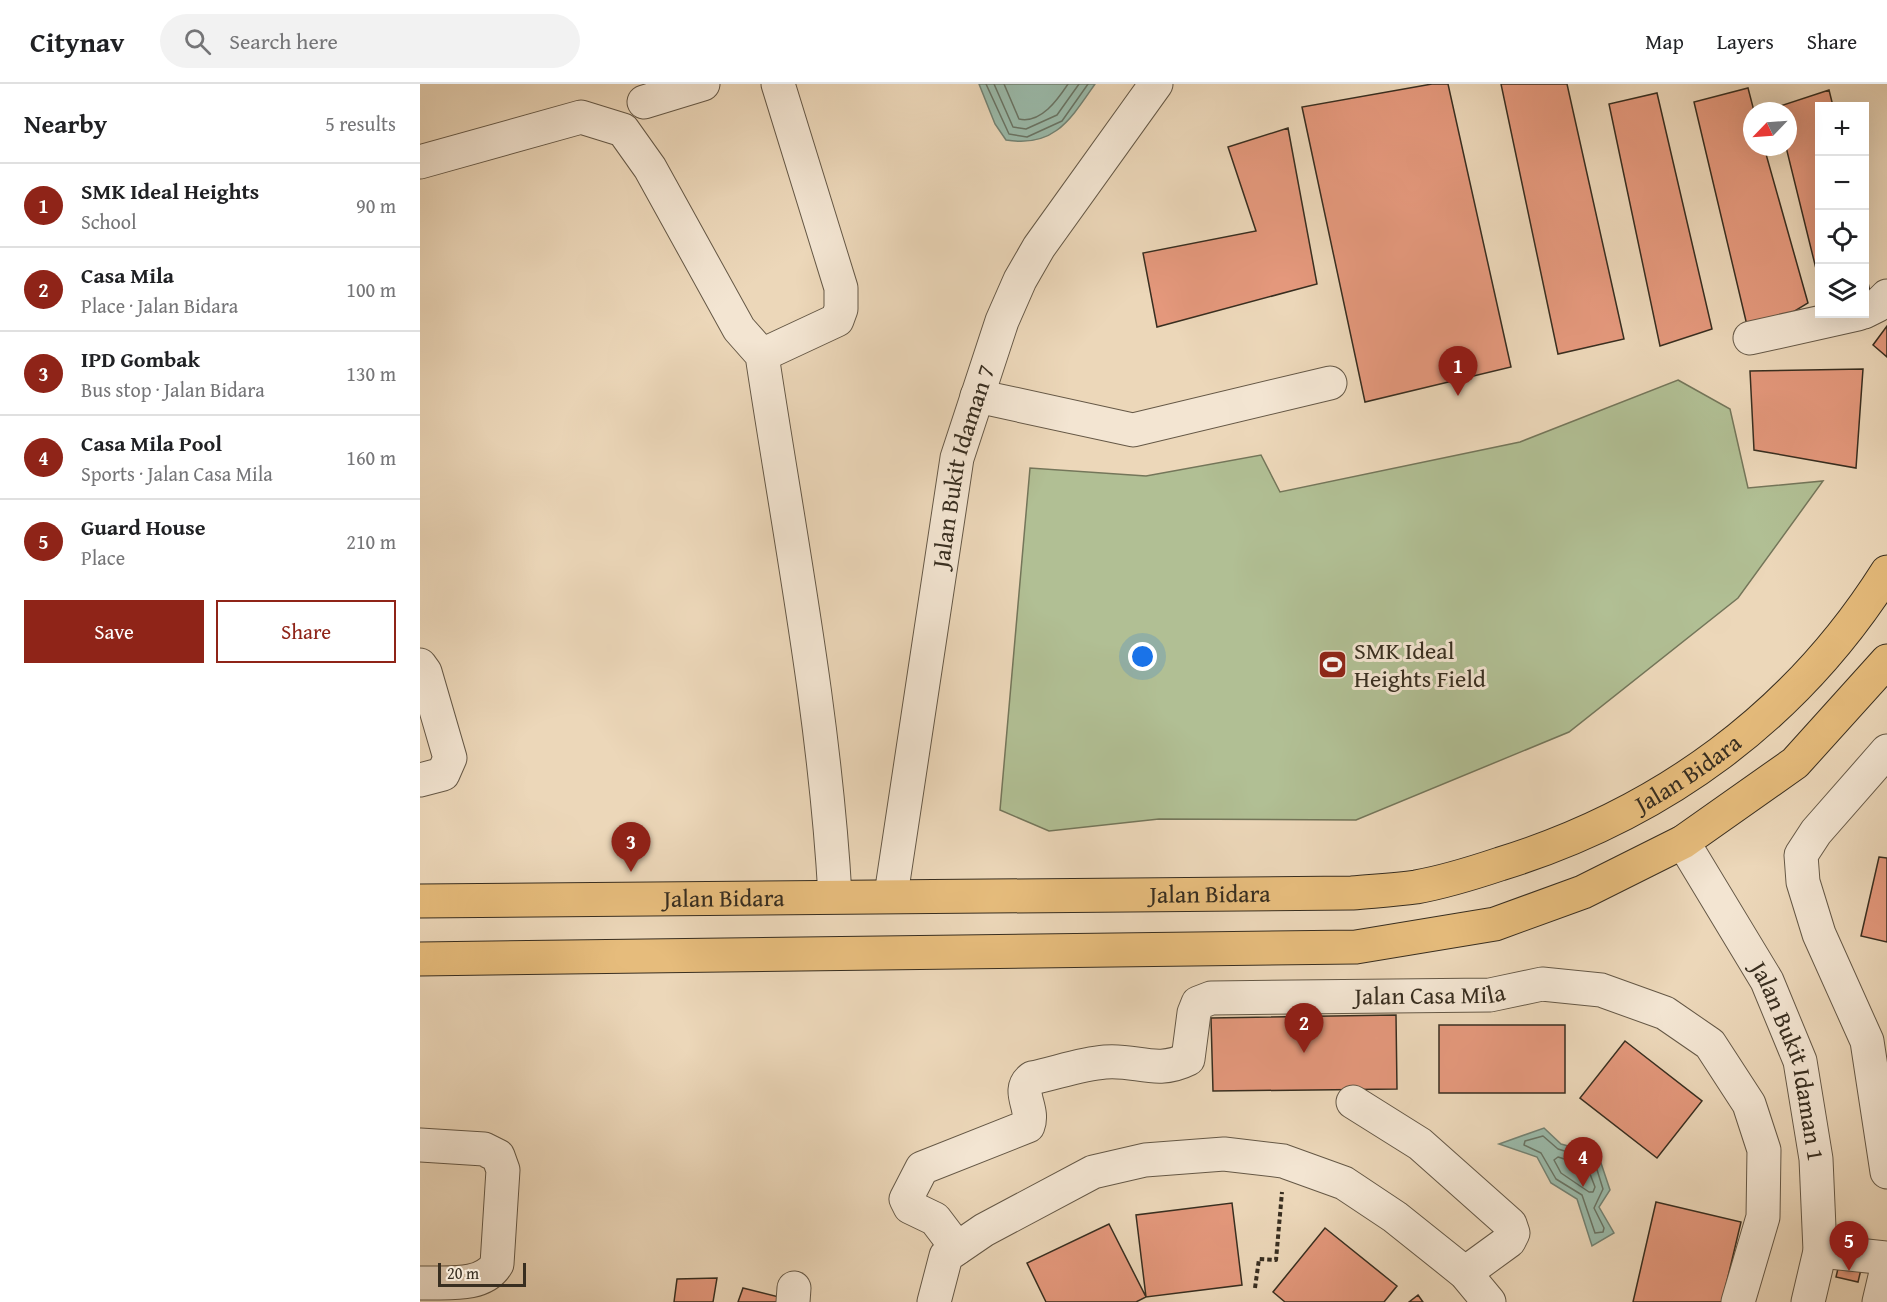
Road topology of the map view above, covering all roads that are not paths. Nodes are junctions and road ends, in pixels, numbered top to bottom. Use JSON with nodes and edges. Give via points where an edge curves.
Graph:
{"nodes":[{"id":1,"x":703,"y":84,"type":"edge"},
{"id":2,"x":778,"y":84,"type":"edge"},
{"id":3,"x":1156,"y":84,"type":"edge"},
{"id":4,"x":640,"y":93,"type":"edge"},
{"id":5,"x":623,"y":130,"type":"junction"},
{"id":6,"x":420,"y":162,"type":"edge"},
{"id":7,"x":1887,"y":296,"type":"edge"},
{"id":8,"x":1869,"y":310,"type":"edge"},
{"id":9,"x":1840,"y":318,"type":"edge"},
{"id":10,"x":1750,"y":338,"type":"dead end"},
{"id":11,"x":762,"y":355,"type":"junction"},
{"id":12,"x":1330,"y":383,"type":"dead end"},
{"id":13,"x":977,"y":396,"type":"junction"},
{"id":14,"x":1887,"y":572,"type":"edge"},
{"id":15,"x":1887,"y":661,"type":"edge"},
{"id":16,"x":420,"y":665,"type":"edge"},
{"id":17,"x":1887,"y":751,"type":"edge"},
{"id":18,"x":420,"y":780,"type":"edge"},
{"id":19,"x":1683,"y":842,"type":"junction"},
{"id":20,"x":891,"y":895,"type":"junction"},
{"id":21,"x":835,"y":896,"type":"junction"},
{"id":22,"x":420,"y":901,"type":"edge"},
{"id":23,"x":420,"y":959,"type":"edge"},
{"id":24,"x":1353,"y":1102,"type":"dead end"},
{"id":25,"x":420,"y":1145,"type":"edge"},
{"id":26,"x":1887,"y":1172,"type":"edge"},
{"id":27,"x":957,"y":1248,"type":"junction"},
{"id":28,"x":1820,"y":1251,"type":"junction"},
{"id":29,"x":1887,"y":1258,"type":"edge"},
{"id":30,"x":1887,"y":1268,"type":"edge"},
{"id":31,"x":1465,"y":1273,"type":"junction"},
{"id":32,"x":420,"y":1283,"type":"edge"},
{"id":33,"x":934,"y":1302,"type":"edge"},
{"id":34,"x":1489,"y":1302,"type":"edge"},
{"id":35,"x":1738,"y":1302,"type":"edge"},
{"id":36,"x":1808,"y":1302,"type":"edge"},
{"id":37,"x":1879,"y":1302,"type":"edge"}],
"edges":[{"from":1,"to":4,"type":"street"},
{"from":2,"to":11,"type":"street","via":[[841,288],[841,309],[837,320]]},
{"from":3,"to":13,"type":"street","name":"Jalan Bukit Idaman 7","via":[[1035,255],[1002,321]]},
{"from":4,"to":5,"type":"street"},
{"from":5,"to":6,"type":"street","via":[[581,117]]},
{"from":5,"to":11,"type":"street","via":[[650,168],[739,329]]},
{"from":7,"to":8,"type":"street"},
{"from":9,"to":10,"type":"street"},
{"from":11,"to":21,"type":"street","via":[[811,682],[831,833]]},
{"from":12,"to":13,"type":"street","via":[[1133,430]]},
{"from":13,"to":20,"type":"street","name":"Jalan Bukit Idaman 7","via":[[957,458]]},
{"from":14,"to":20,"type":"main road","name":"Jalan Bidara","via":[[1838,643],[1755,728],[1699,770],[1644,804],[1537,853],[1417,886],[1352,893]]},
{"from":15,"to":19,"type":"main road","via":[[1795,763]]},
{"from":16,"to":18,"type":"street","via":[[450,758],[442,774]]},
{"from":17,"to":26,"type":"street","via":[[1816,832],[1801,855],[1803,882],[1819,934],[1867,1041]]},
{"from":19,"to":23,"type":"main road","via":[[1583,892],[1495,924],[1356,947]]},
{"from":19,"to":28,"type":"street","name":"Jalan Bukit Idaman 1","via":[[1767,981],[1800,1061],[1816,1159]]},
{"from":20,"to":21,"type":"main road","name":"Jalan Bidara"},
{"from":21,"to":22,"type":"main road","name":"Jalan Bidara"},
{"from":24,"to":31,"type":"street","via":[[1420,1144],[1510,1224],[1513,1233],[1509,1241]]},
{"from":25,"to":32,"type":"street","via":[[484,1149],[498,1156],[503,1170],[497,1264],[490,1275],[478,1280]]},
{"from":27,"to":31,"type":"street","via":[[1093,1172],[1145,1161],[1224,1154],[1283,1161],[1344,1183],[1395,1217]]},
{"from":27,"to":33,"type":"street","via":[[946,1256]]},
{"from":27,"to":35,"type":"street","name":"Jalan Casa Mila","via":[[935,1220],[909,1207],[908,1192],[922,1167],[1028,1126],[1032,1116],[1024,1091],[1026,1082],[1032,1078],[1107,1062],[1160,1068],[1188,1059],[1198,1003],[1211,998],[1490,995],[1542,984],[1601,990],[1665,1013],[1710,1044],[1749,1104],[1764,1150],[1763,1217]]},
{"from":28,"to":29,"type":"street"},
{"from":28,"to":36,"type":"street","name":"Jalan Bukit Idaman 1"},
{"from":30,"to":37,"type":"street"},
{"from":31,"to":34,"type":"street"}]}
